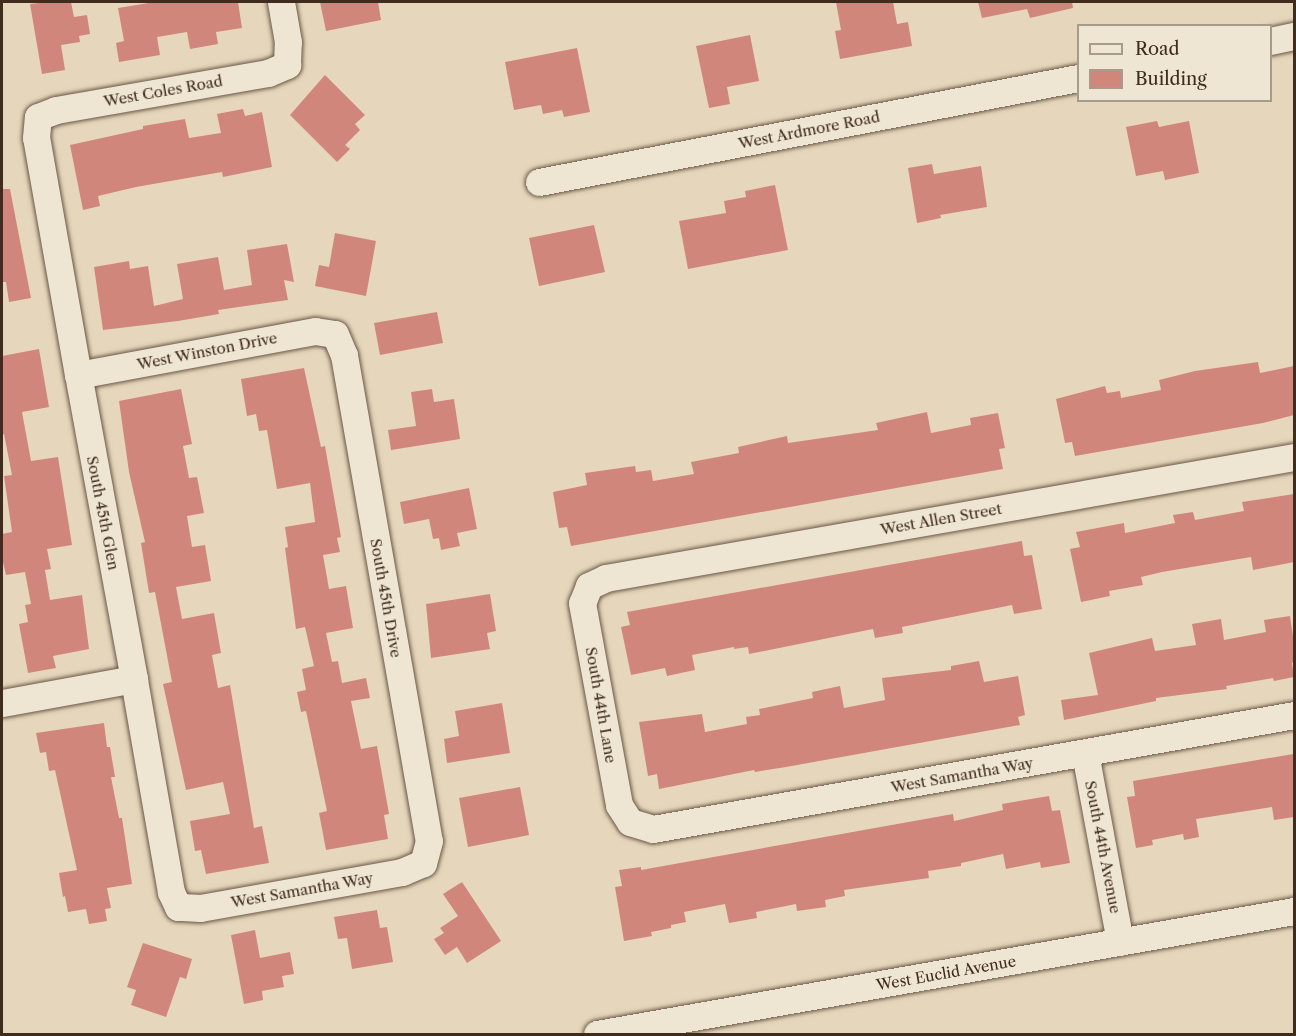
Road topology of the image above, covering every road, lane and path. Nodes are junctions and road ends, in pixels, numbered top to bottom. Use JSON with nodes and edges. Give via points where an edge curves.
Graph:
{"nodes":[{"id":1,"x":281,"y":2,"type":"edge"},
{"id":2,"x":1294,"y":36,"type":"edge"},
{"id":3,"x":1272,"y":40,"type":"edge"},
{"id":4,"x":1077,"y":78,"type":"edge"},
{"id":5,"x":38,"y":117,"type":"joint"},
{"id":6,"x":539,"y":182,"type":"dead end"},
{"id":7,"x":335,"y":334,"type":"joint"},
{"id":8,"x":78,"y":375,"type":"junction"},
{"id":9,"x":1294,"y":457,"type":"edge"},
{"id":10,"x":589,"y":586,"type":"joint"},
{"id":11,"x":134,"y":679,"type":"junction"},
{"id":12,"x":2,"y":703,"type":"edge"},
{"id":13,"x":1294,"y":716,"type":"edge"},
{"id":14,"x":1085,"y":753,"type":"junction"},
{"id":15,"x":630,"y":822,"type":"joint"},
{"id":16,"x":423,"y":863,"type":"joint"},
{"id":17,"x":178,"y":907,"type":"joint"},
{"id":18,"x":1294,"y":911,"type":"edge"},
{"id":19,"x":1120,"y":942,"type":"junction"},
{"id":20,"x":634,"y":1031,"type":"edge"},
{"id":21,"x":597,"y":1035,"type":"edge"}],
"edges":[{"from":1,"to":5,"type":"street","name":"West Coles Road","via":[[288,42],[287,65],[268,74],[56,110]]},
{"from":2,"to":3,"type":"street"},
{"from":4,"to":6,"type":"street","name":"West Ardmore Road"},
{"from":5,"to":8,"type":"street","name":"South 45th Glen","via":[[36,138]]},
{"from":7,"to":8,"type":"street","name":"West Winston Drive","via":[[315,331]]},
{"from":7,"to":16,"type":"street","name":"South 45th Drive","via":[[344,356],[429,841]]},
{"from":8,"to":11,"type":"street","name":"South 45th Glen"},
{"from":9,"to":10,"type":"street","name":"West Allen Street","via":[[606,578]]},
{"from":10,"to":15,"type":"street","name":"South 44th Lane","via":[[582,603],[619,805]]},
{"from":11,"to":12,"type":"street"},
{"from":11,"to":17,"type":"street","name":"South 45th Glen","via":[[171,892]]},
{"from":13,"to":14,"type":"street","name":"West Samantha Way"},
{"from":14,"to":15,"type":"street","name":"West Samantha Way","via":[[653,830]]},
{"from":14,"to":19,"type":"street","name":"South 44th Avenue"},
{"from":16,"to":17,"type":"street","name":"West Samantha Way","via":[[402,872],[200,908]]},
{"from":18,"to":19,"type":"street","name":"West Euclid Avenue"},
{"from":19,"to":20,"type":"street","name":"West Euclid Avenue"},
{"from":20,"to":21,"type":"street","name":"West Euclid Avenue"}]}
